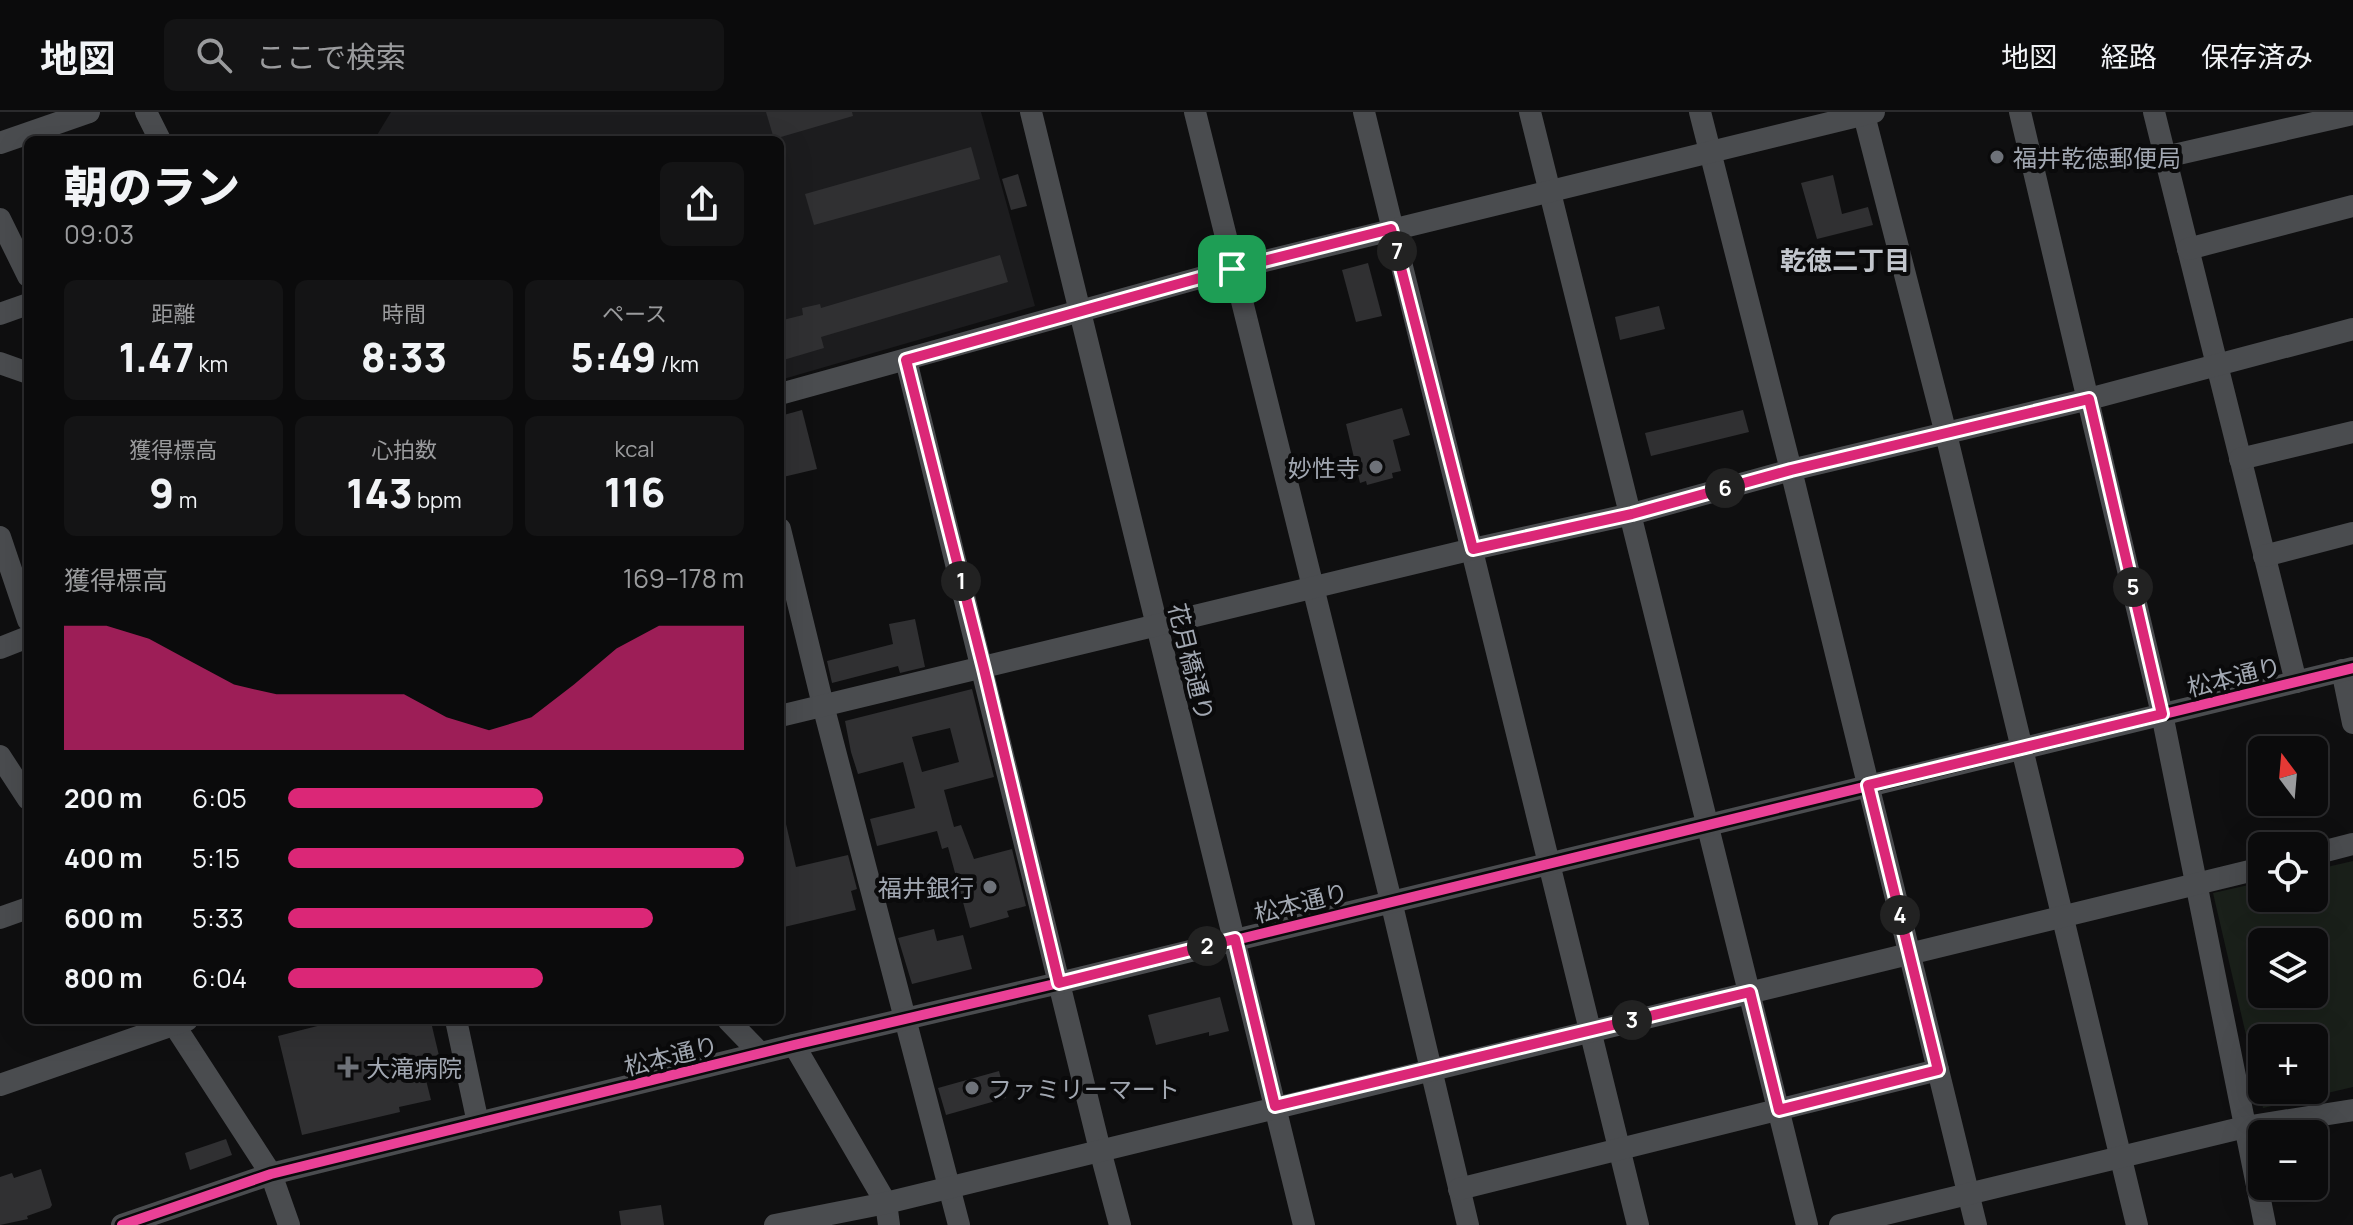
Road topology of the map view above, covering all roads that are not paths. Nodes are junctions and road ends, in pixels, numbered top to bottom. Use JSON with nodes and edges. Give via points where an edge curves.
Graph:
{"nodes":[{"id":1,"x":89,"y":112,"type":"edge"},
{"id":2,"x":146,"y":112,"type":"edge"},
{"id":3,"x":1031,"y":112,"type":"edge"},
{"id":4,"x":1195,"y":112,"type":"edge"},
{"id":5,"x":1364,"y":112,"type":"edge"},
{"id":6,"x":1530,"y":112,"type":"edge"},
{"id":7,"x":1700,"y":112,"type":"edge"},
{"id":8,"x":2020,"y":112,"type":"edge"},
{"id":9,"x":2154,"y":112,"type":"edge"},
{"id":10,"x":1869,"y":113,"type":"edge"},
{"id":11,"x":2353,"y":114,"type":"edge"},
{"id":12,"x":60,"y":125,"type":"edge"},
{"id":13,"x":158,"y":136,"type":"edge"},
{"id":14,"x":0,"y":143,"type":"edge"},
{"id":15,"x":1710,"y":151,"type":"junction"},
{"id":16,"x":2165,"y":157,"type":"junction"},
{"id":17,"x":1548,"y":190,"type":"junction"},
{"id":18,"x":2353,"y":206,"type":"edge"},
{"id":19,"x":0,"y":219,"type":"edge"},
{"id":20,"x":1391,"y":229,"type":"junction"},
{"id":21,"x":2188,"y":249,"type":"junction"},
{"id":22,"x":24,"y":268,"type":"edge"},
{"id":23,"x":1232,"y":269,"type":"junction"},
{"id":24,"x":24,"y":305,"type":"edge"},
{"id":25,"x":1078,"y":311,"type":"junction"},
{"id":26,"x":0,"y":314,"type":"edge"},
{"id":27,"x":2353,"y":329,"type":"edge"},
{"id":28,"x":906,"y":360,"type":"junction"},
{"id":29,"x":0,"y":363,"type":"edge"},
{"id":30,"x":2217,"y":366,"type":"junction"},
{"id":31,"x":24,"y":372,"type":"edge"},
{"id":32,"x":784,"y":393,"type":"edge"},
{"id":33,"x":2089,"y":399,"type":"junction"},
{"id":34,"x":2353,"y":432,"type":"edge"},
{"id":35,"x":1946,"y":434,"type":"junction"},
{"id":36,"x":2240,"y":459,"type":"junction"},
{"id":37,"x":1791,"y":470,"type":"junction"},
{"id":38,"x":1632,"y":514,"type":"junction"},
{"id":39,"x":2353,"y":533,"type":"edge"},
{"id":40,"x":0,"y":537,"type":"edge"},
{"id":41,"x":784,"y":545,"type":"edge"},
{"id":42,"x":1473,"y":549,"type":"junction"},
{"id":43,"x":2264,"y":556,"type":"junction"},
{"id":44,"x":1312,"y":590,"type":"junction"},
{"id":45,"x":24,"y":608,"type":"edge"},
{"id":46,"x":1156,"y":627,"type":"junction"},
{"id":47,"x":24,"y":639,"type":"edge"},
{"id":48,"x":0,"y":648,"type":"edge"},
{"id":49,"x":984,"y":669,"type":"junction"},
{"id":50,"x":2347,"y":669,"type":"edge"},
{"id":51,"x":2296,"y":682,"type":"junction"},
{"id":52,"x":823,"y":705,"type":"junction"},
{"id":53,"x":2162,"y":714,"type":"junction"},
{"id":54,"x":784,"y":715,"type":"edge"},
{"id":55,"x":2353,"y":723,"type":"edge"},
{"id":56,"x":2023,"y":748,"type":"junction"},
{"id":57,"x":0,"y":756,"type":"edge"},
{"id":58,"x":6,"y":778,"type":"edge"},
{"id":59,"x":1868,"y":785,"type":"junction"},
{"id":60,"x":24,"y":795,"type":"edge"},
{"id":61,"x":1709,"y":824,"type":"junction"},
{"id":62,"x":2353,"y":844,"type":"edge"},
{"id":63,"x":2328,"y":850,"type":"edge"},
{"id":64,"x":1551,"y":862,"type":"junction"},
{"id":65,"x":2248,"y":871,"type":"edge"},
{"id":66,"x":2196,"y":884,"type":"junction"},
{"id":67,"x":1391,"y":901,"type":"junction"},
{"id":68,"x":24,"y":909,"type":"edge"},
{"id":69,"x":2064,"y":916,"type":"junction"},
{"id":70,"x":0,"y":918,"type":"edge"},
{"id":71,"x":1235,"y":939,"type":"junction"},
{"id":72,"x":1909,"y":953,"type":"junction"},
{"id":73,"x":1059,"y":983,"type":"junction"},
{"id":74,"x":1750,"y":992,"type":"junction"},
{"id":75,"x":904,"y":1019,"type":"junction"},
{"id":76,"x":171,"y":1024,"type":"edge"},
{"id":77,"x":178,"y":1024,"type":"edge"},
{"id":78,"x":457,"y":1024,"type":"edge"},
{"id":79,"x":732,"y":1024,"type":"edge"},
{"id":80,"x":1591,"y":1030,"type":"junction"},
{"id":81,"x":794,"y":1045,"type":"junction"},
{"id":82,"x":760,"y":1053,"type":"junction"},
{"id":83,"x":1431,"y":1069,"type":"junction"},
{"id":84,"x":1938,"y":1070,"type":"junction"},
{"id":85,"x":0,"y":1085,"type":"edge"},
{"id":86,"x":1275,"y":1106,"type":"junction"},
{"id":87,"x":1779,"y":1110,"type":"junction"},
{"id":88,"x":2353,"y":1110,"type":"edge"},
{"id":89,"x":478,"y":1123,"type":"junction"},
{"id":90,"x":2245,"y":1127,"type":"junction"},
{"id":91,"x":1620,"y":1149,"type":"junction"},
{"id":92,"x":1100,"y":1150,"type":"junction"},
{"id":93,"x":2121,"y":1156,"type":"junction"},
{"id":94,"x":271,"y":1174,"type":"junction"},
{"id":95,"x":951,"y":1187,"type":"junction"},
{"id":96,"x":1459,"y":1189,"type":"junction"},
{"id":97,"x":1968,"y":1192,"type":"junction"},
{"id":98,"x":888,"y":1214,"type":"edge"},
{"id":99,"x":815,"y":1221,"type":"edge"},
{"id":100,"x":122,"y":1225,"type":"edge"},
{"id":101,"x":289,"y":1225,"type":"edge"},
{"id":102,"x":775,"y":1225,"type":"edge"},
{"id":103,"x":959,"y":1225,"type":"edge"},
{"id":104,"x":1120,"y":1225,"type":"edge"},
{"id":105,"x":1304,"y":1225,"type":"edge"},
{"id":106,"x":1468,"y":1225,"type":"edge"},
{"id":107,"x":1638,"y":1225,"type":"edge"},
{"id":108,"x":1807,"y":1225,"type":"edge"},
{"id":109,"x":1840,"y":1225,"type":"edge"},
{"id":110,"x":1976,"y":1225,"type":"edge"},
{"id":111,"x":2137,"y":1225,"type":"edge"},
{"id":112,"x":2265,"y":1225,"type":"edge"}],
"edges":[{"from":1,"to":12,"type":"street"},
{"from":2,"to":13,"type":"street"},
{"from":3,"to":25,"type":"street","name":"花月橋通り"},
{"from":4,"to":23,"type":"street"},
{"from":5,"to":20,"type":"street"},
{"from":6,"to":17,"type":"street"},
{"from":7,"to":15,"type":"street"},
{"from":8,"to":33,"type":"street"},
{"from":9,"to":16,"type":"street"},
{"from":10,"to":15,"type":"street"},
{"from":10,"to":35,"type":"street"},
{"from":11,"to":16,"type":"street"},
{"from":12,"to":14,"type":"street"},
{"from":15,"to":17,"type":"street"},
{"from":15,"to":37,"type":"street"},
{"from":16,"to":21,"type":"street"},
{"from":17,"to":20,"type":"street"},
{"from":17,"to":38,"type":"street"},
{"from":18,"to":21,"type":"street"},
{"from":19,"to":22,"type":"street"},
{"from":20,"to":23,"type":"street"},
{"from":20,"to":42,"type":"street"},
{"from":21,"to":30,"type":"street"},
{"from":23,"to":25,"type":"street"},
{"from":23,"to":44,"type":"street"},
{"from":24,"to":26,"type":"street"},
{"from":25,"to":28,"type":"street"},
{"from":25,"to":46,"type":"street","name":"花月橋通り"},
{"from":27,"to":30,"type":"street"},
{"from":28,"to":32,"type":"street"},
{"from":28,"to":49,"type":"street"},
{"from":29,"to":31,"type":"street"},
{"from":30,"to":33,"type":"street"},
{"from":30,"to":36,"type":"street"},
{"from":33,"to":35,"type":"street"},
{"from":33,"to":53,"type":"street"},
{"from":34,"to":36,"type":"street"},
{"from":35,"to":37,"type":"street"},
{"from":35,"to":56,"type":"street"},
{"from":36,"to":43,"type":"street"},
{"from":37,"to":38,"type":"street"},
{"from":37,"to":59,"type":"street"},
{"from":38,"to":42,"type":"street"},
{"from":38,"to":61,"type":"street"},
{"from":39,"to":43,"type":"street"},
{"from":40,"to":45,"type":"street"},
{"from":41,"to":52,"type":"street"},
{"from":42,"to":44,"type":"street"},
{"from":42,"to":64,"type":"street"},
{"from":43,"to":51,"type":"street"},
{"from":44,"to":46,"type":"street"},
{"from":44,"to":67,"type":"street"},
{"from":46,"to":49,"type":"street"},
{"from":46,"to":71,"type":"street","name":"花月橋通り"},
{"from":47,"to":48,"type":"street"},
{"from":49,"to":52,"type":"street"},
{"from":49,"to":73,"type":"street"},
{"from":50,"to":51,"type":"street","name":"松本通り"},
{"from":50,"to":55,"type":"street"},
{"from":51,"to":53,"type":"street","name":"松本通り"},
{"from":52,"to":54,"type":"street"},
{"from":52,"to":75,"type":"street"},
{"from":53,"to":56,"type":"street","name":"松本通り"},
{"from":53,"to":66,"type":"street"},
{"from":56,"to":59,"type":"street","name":"松本通り"},
{"from":56,"to":69,"type":"street"},
{"from":57,"to":58,"type":"street"},
{"from":58,"to":60,"type":"street"},
{"from":59,"to":61,"type":"street","name":"松本通り"},
{"from":59,"to":72,"type":"street"},
{"from":61,"to":64,"type":"street","name":"松本通り"},
{"from":61,"to":74,"type":"street"},
{"from":62,"to":63,"type":"street"},
{"from":64,"to":67,"type":"street","name":"松本通り"},
{"from":64,"to":80,"type":"street"},
{"from":65,"to":66,"type":"street"},
{"from":66,"to":69,"type":"street"},
{"from":66,"to":90,"type":"street"},
{"from":67,"to":71,"type":"street","name":"松本通り"},
{"from":67,"to":83,"type":"street"},
{"from":68,"to":70,"type":"street"},
{"from":69,"to":72,"type":"street"},
{"from":69,"to":93,"type":"street"},
{"from":71,"to":73,"type":"street","name":"松本通り"},
{"from":71,"to":86,"type":"street","name":"花月橋通り"},
{"from":72,"to":74,"type":"street"},
{"from":72,"to":84,"type":"street"},
{"from":73,"to":75,"type":"street","name":"松本通り"},
{"from":73,"to":92,"type":"street"},
{"from":74,"to":80,"type":"street"},
{"from":74,"to":87,"type":"street"},
{"from":75,"to":81,"type":"street","name":"松本通り"},
{"from":75,"to":95,"type":"street"},
{"from":76,"to":85,"type":"street"},
{"from":77,"to":94,"type":"street"},
{"from":78,"to":89,"type":"street"},
{"from":79,"to":82,"type":"street"},
{"from":80,"to":83,"type":"street"},
{"from":80,"to":91,"type":"street"},
{"from":81,"to":82,"type":"street","name":"松本通り"},
{"from":81,"to":98,"type":"street"},
{"from":82,"to":89,"type":"street","name":"松本通り"},
{"from":83,"to":86,"type":"street"},
{"from":83,"to":96,"type":"street"},
{"from":84,"to":87,"type":"street"},
{"from":84,"to":97,"type":"street"},
{"from":86,"to":92,"type":"street"},
{"from":86,"to":105,"type":"street","name":"花月橋通り"},
{"from":87,"to":91,"type":"street"},
{"from":87,"to":108,"type":"street"},
{"from":88,"to":90,"type":"street"},
{"from":89,"to":94,"type":"street","name":"松本通り"},
{"from":90,"to":93,"type":"street"},
{"from":90,"to":112,"type":"street"},
{"from":91,"to":96,"type":"street"},
{"from":91,"to":107,"type":"street"},
{"from":92,"to":95,"type":"street"},
{"from":92,"to":104,"type":"street"},
{"from":93,"to":97,"type":"street"},
{"from":93,"to":111,"type":"street"},
{"from":94,"to":100,"type":"street","name":"松本通り"},
{"from":94,"to":101,"type":"street"},
{"from":95,"to":98,"type":"street"},
{"from":95,"to":103,"type":"street"},
{"from":96,"to":106,"type":"street"},
{"from":97,"to":109,"type":"street"},
{"from":97,"to":110,"type":"street"},
{"from":98,"to":99,"type":"street"},
{"from":99,"to":102,"type":"street"}]}
